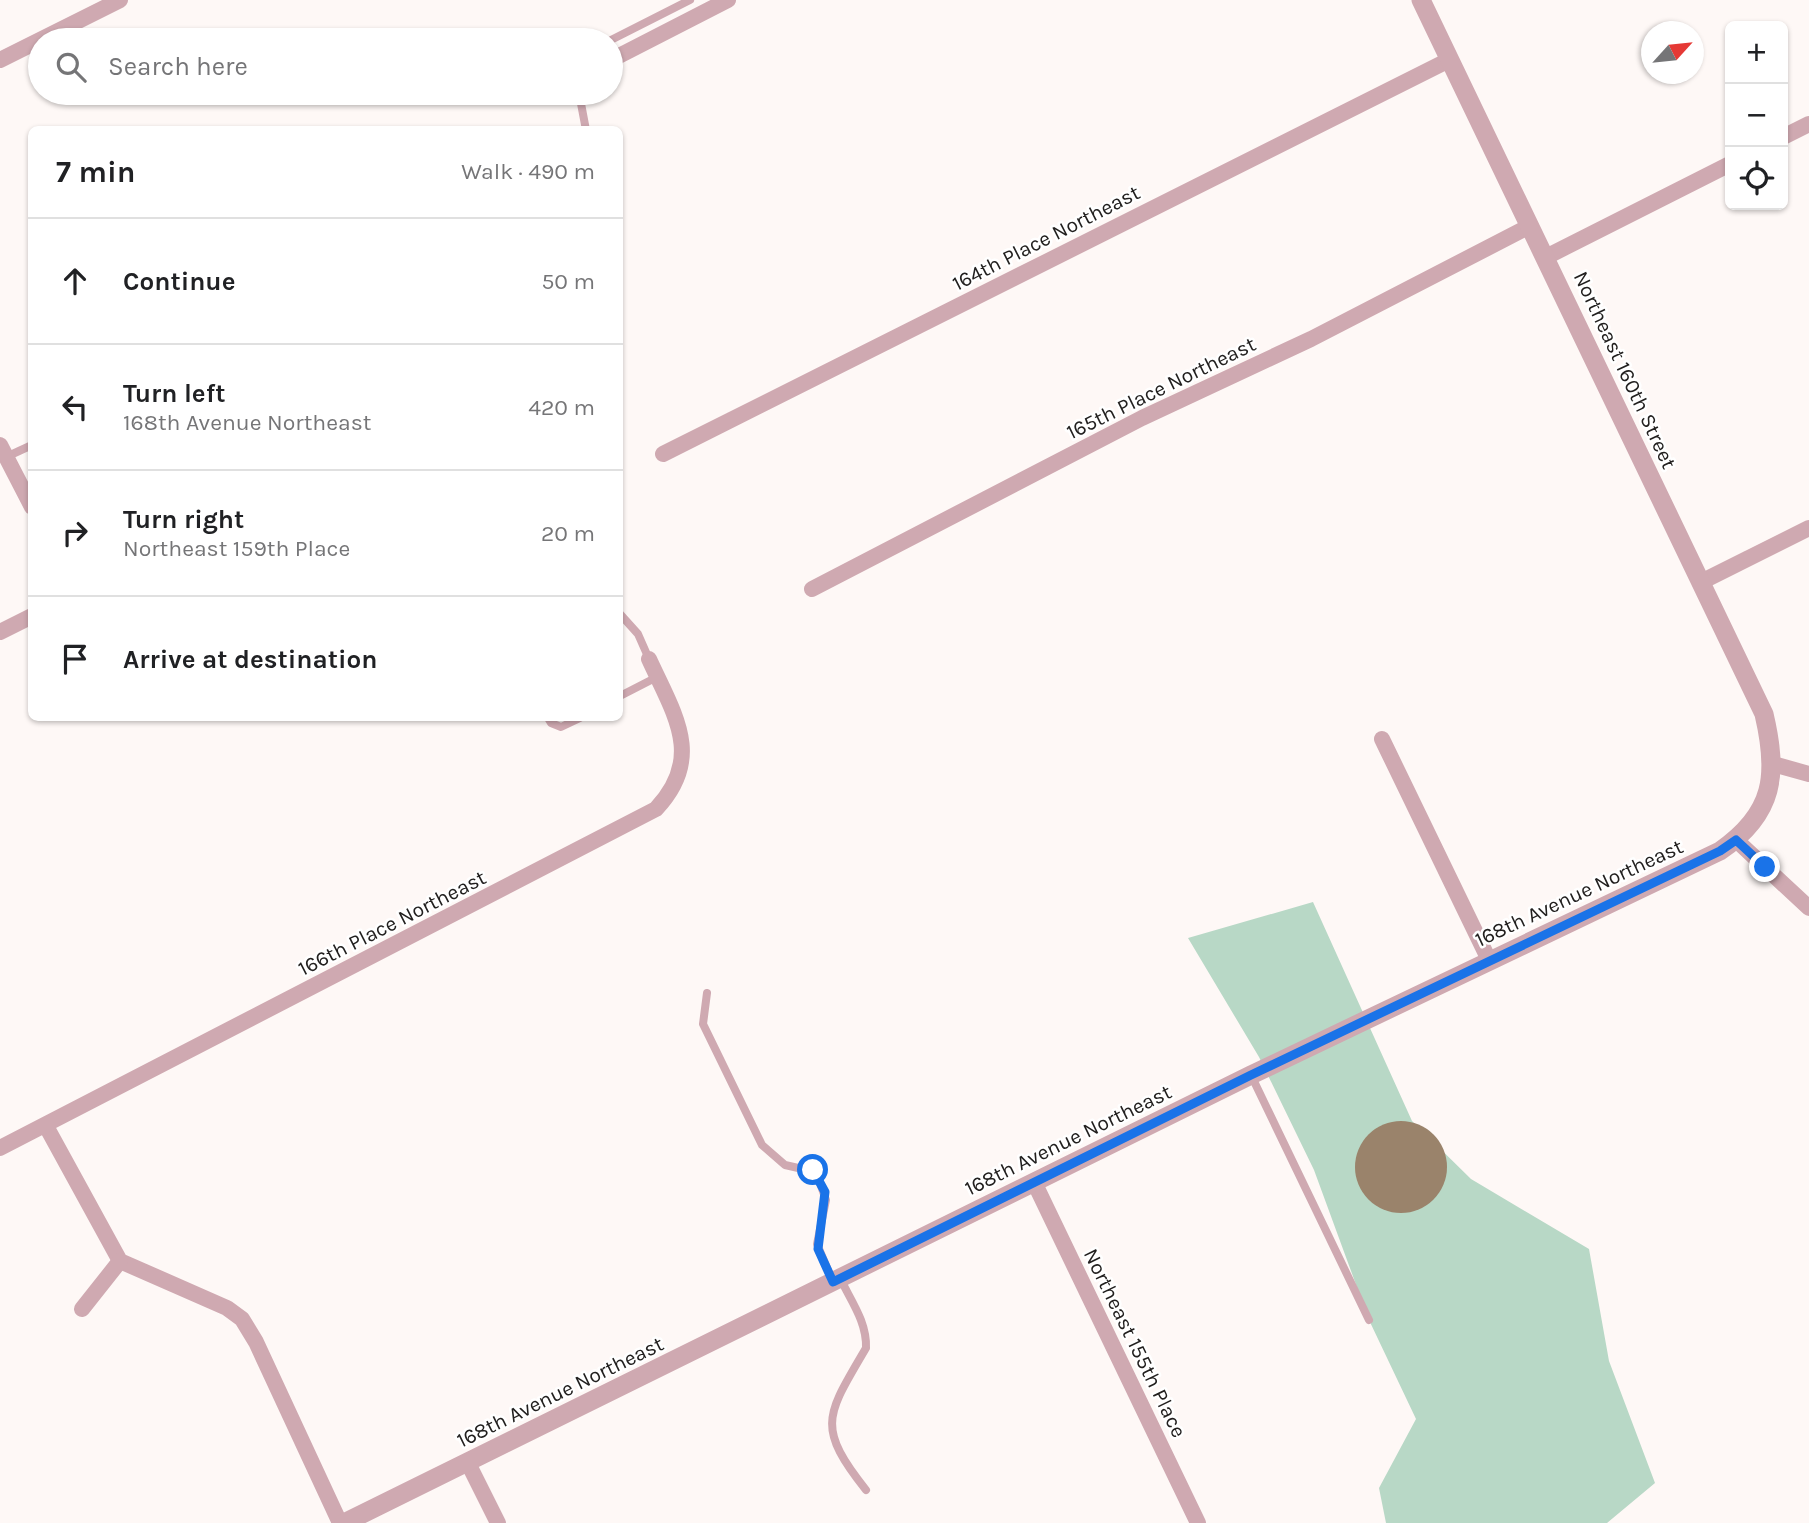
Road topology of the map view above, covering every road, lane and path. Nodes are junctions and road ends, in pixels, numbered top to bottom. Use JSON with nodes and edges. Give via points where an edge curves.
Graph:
{"nodes":[{"id":1,"x":120,"y":0,"type":"edge"},
{"id":2,"x":690,"y":0,"type":"edge"},
{"id":3,"x":728,"y":0,"type":"edge"},
{"id":4,"x":1421,"y":0,"type":"edge"},
{"id":5,"x":64,"y":28,"type":"edge"},
{"id":6,"x":623,"y":34,"type":"edge"},
{"id":7,"x":28,"y":46,"type":"edge"},
{"id":8,"x":623,"y":54,"type":"edge"},
{"id":9,"x":0,"y":60,"type":"edge"},
{"id":10,"x":1449,"y":60,"type":"junction"},
{"id":11,"x":581,"y":105,"type":"edge"},
{"id":12,"x":1809,"y":124,"type":"edge"},
{"id":13,"x":585,"y":126,"type":"edge"},
{"id":14,"x":1788,"y":134,"type":"edge"},
{"id":15,"x":1725,"y":167,"type":"edge"},
{"id":16,"x":1530,"y":226,"type":"junction"},
{"id":17,"x":1546,"y":257,"type":"junction"},
{"id":18,"x":28,"y":445,"type":"edge"},
{"id":19,"x":2,"y":454,"type":"edge"},
{"id":20,"x":663,"y":454,"type":"dead end"},
{"id":21,"x":28,"y":500,"type":"edge"},
{"id":22,"x":1809,"y":528,"type":"edge"},
{"id":23,"x":1701,"y":582,"type":"junction"},
{"id":24,"x":812,"y":589,"type":"dead end"},
{"id":25,"x":28,"y":617,"type":"edge"},
{"id":26,"x":623,"y":617,"type":"edge"},
{"id":27,"x":0,"y":632,"type":"edge"},
{"id":28,"x":649,"y":659,"type":"joint"},
{"id":29,"x":657,"y":677,"type":"junction"},
{"id":30,"x":623,"y":694,"type":"edge"},
{"id":31,"x":550,"y":721,"type":"edge"},
{"id":32,"x":574,"y":721,"type":"edge"},
{"id":33,"x":1382,"y":739,"type":"dead end"},
{"id":34,"x":1773,"y":764,"type":"junction"},
{"id":35,"x":1809,"y":774,"type":"edge"},
{"id":36,"x":1736,"y":840,"type":"junction"},
{"id":37,"x":1809,"y":908,"type":"edge"},
{"id":38,"x":1489,"y":960,"type":"junction"},
{"id":39,"x":707,"y":993,"type":"dead end"},
{"id":40,"x":1251,"y":1075,"type":"junction"},
{"id":41,"x":46,"y":1126,"type":"junction"},
{"id":42,"x":0,"y":1148,"type":"edge"},
{"id":43,"x":1034,"y":1182,"type":"junction"},
{"id":44,"x":120,"y":1261,"type":"junction"},
{"id":45,"x":836,"y":1280,"type":"junction"},
{"id":46,"x":82,"y":1310,"type":"dead end"},
{"id":47,"x":1369,"y":1320,"type":"dead end"},
{"id":48,"x":468,"y":1463,"type":"junction"},
{"id":49,"x":866,"y":1490,"type":"dead end"},
{"id":50,"x":347,"y":1522,"type":"edge"},
{"id":51,"x":498,"y":1523,"type":"edge"},
{"id":52,"x":1198,"y":1523,"type":"edge"}],
"edges":[{"from":1,"to":5,"type":"street"},
{"from":2,"to":6,"type":"lane"},
{"from":3,"to":8,"type":"street"},
{"from":4,"to":10,"type":"street","name":"Northeast 160th Street"},
{"from":7,"to":9,"type":"street"},
{"from":10,"to":16,"type":"street","name":"Northeast 160th Street"},
{"from":10,"to":20,"type":"street","name":"164th Place Northeast"},
{"from":11,"to":13,"type":"lane"},
{"from":12,"to":14,"type":"street"},
{"from":15,"to":17,"type":"street"},
{"from":16,"to":17,"type":"street","name":"Northeast 160th Street"},
{"from":16,"to":24,"type":"street","name":"165th Place Northeast","via":[[1311,339],[1142,418]]},
{"from":17,"to":23,"type":"street","name":"Northeast 160th Street"},
{"from":18,"to":19,"type":"lane"},
{"from":19,"to":21,"type":"street"},
{"from":22,"to":23,"type":"street"},
{"from":23,"to":34,"type":"street","name":"Northeast 160th Street","via":[[1764,714]]},
{"from":25,"to":27,"type":"street"},
{"from":26,"to":28,"type":"lane","via":[[638,634]]},
{"from":28,"to":29,"type":"street","name":"166th Place Northeast"},
{"from":29,"to":30,"type":"lane"},
{"from":29,"to":41,"type":"street","name":"166th Place Northeast","via":[[674,713],[682,747],[680,778],[656,809]]},
{"from":31,"to":32,"type":"lane","via":[[561,727]]},
{"from":33,"to":38,"type":"street"},
{"from":34,"to":35,"type":"street"},
{"from":34,"to":36,"type":"street","name":"168th Avenue Northeast","via":[[1767,797]]},
{"from":36,"to":37,"type":"street"},
{"from":36,"to":38,"type":"street","name":"168th Avenue Northeast"},
{"from":38,"to":40,"type":"street","name":"168th Avenue Northeast"},
{"from":39,"to":45,"type":"lane","via":[[703,1024],[762,1145],[785,1165],[817,1172],[826,1200],[817,1244]]},
{"from":40,"to":43,"type":"street","name":"168th Avenue Northeast"},
{"from":40,"to":47,"type":"lane"},
{"from":41,"to":42,"type":"street","name":"166th Place Northeast"},
{"from":41,"to":44,"type":"street"},
{"from":43,"to":45,"type":"street","name":"168th Avenue Northeast"},
{"from":43,"to":52,"type":"street","name":"Northeast 155th Place"},
{"from":44,"to":46,"type":"street"},
{"from":44,"to":50,"type":"street","via":[[242,1319]]},
{"from":45,"to":48,"type":"street","name":"168th Avenue Northeast"},
{"from":45,"to":49,"type":"lane","via":[[864,1325],[866,1348],[837,1402],[831,1426],[838,1453]]},
{"from":48,"to":50,"type":"street","name":"168th Avenue Northeast"},
{"from":48,"to":51,"type":"street"}]}
